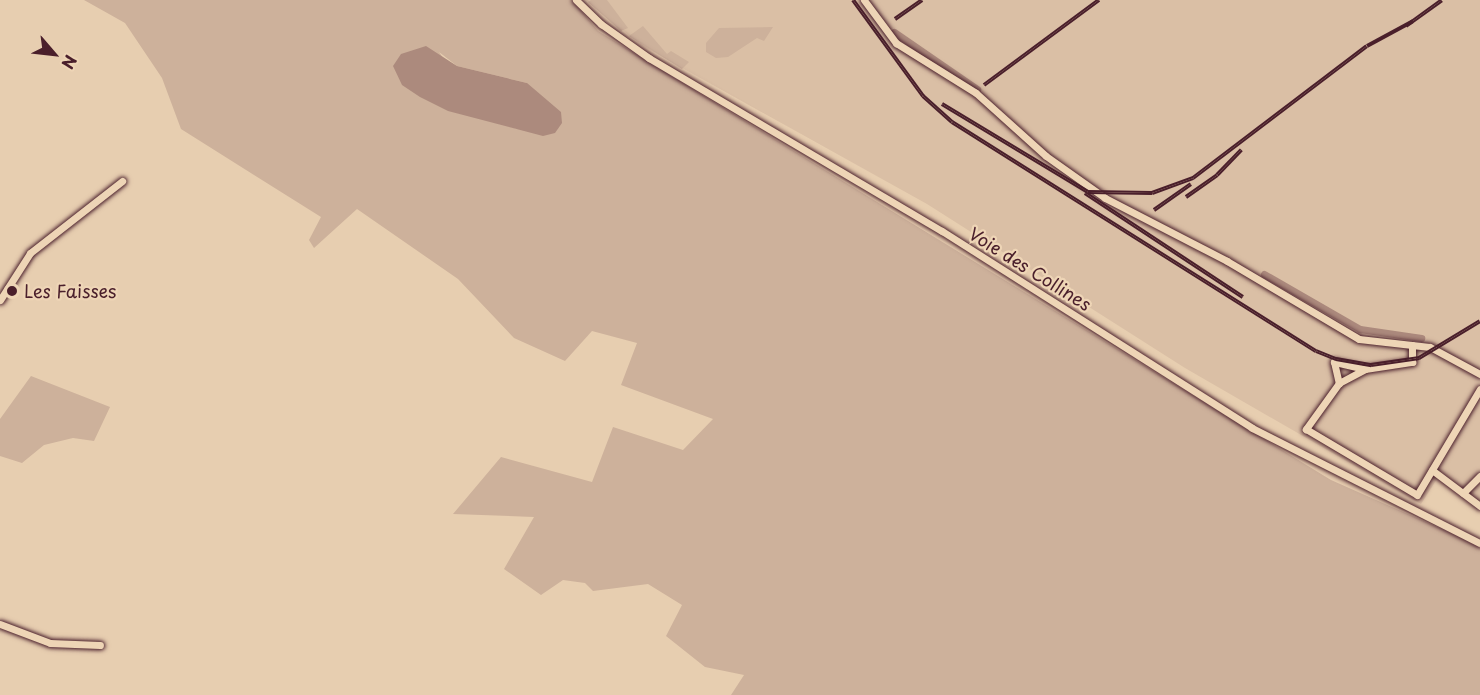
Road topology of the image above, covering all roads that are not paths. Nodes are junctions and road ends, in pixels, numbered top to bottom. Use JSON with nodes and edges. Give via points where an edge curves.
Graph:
{"nodes":[{"id":1,"x":576,"y":0,"type":"edge"},
{"id":2,"x":864,"y":0,"type":"edge"},
{"id":3,"x":122,"y":181,"type":"dead end"},
{"id":4,"x":0,"y":300,"type":"edge"},
{"id":5,"x":1412,"y":345,"type":"junction"},
{"id":6,"x":1365,"y":369,"type":"junction"},
{"id":7,"x":1480,"y":374,"type":"edge"},
{"id":8,"x":1339,"y":383,"type":"junction"},
{"id":9,"x":1480,"y":388,"type":"edge"},
{"id":10,"x":1432,"y":470,"type":"junction"},
{"id":11,"x":1480,"y":476,"type":"edge"},
{"id":12,"x":1463,"y":493,"type":"junction"},
{"id":13,"x":1480,"y":506,"type":"edge"},
{"id":14,"x":1480,"y":543,"type":"edge"},
{"id":15,"x":0,"y":624,"type":"edge"},
{"id":16,"x":100,"y":645,"type":"dead end"}],
"edges":[{"from":1,"to":14,"type":"street","name":"Voie des Collines","via":[[601,24],[649,58],[942,231],[1252,428]]},
{"from":2,"to":5,"type":"street","via":[[896,43],[976,93],[1046,156],[1105,198],[1227,261],[1359,339]]},
{"from":3,"to":4,"type":"street","via":[[30,253]]},
{"from":5,"to":6,"type":"street","via":[[1412,362]]},
{"from":5,"to":7,"type":"street","via":[[1431,347]]},
{"from":6,"to":8,"type":"street"},
{"from":6,"to":8,"type":"street","via":[[1334,362]]},
{"from":8,"to":10,"type":"street","via":[[1306,429],[1417,495]]},
{"from":9,"to":10,"type":"street"},
{"from":10,"to":12,"type":"street"},
{"from":11,"to":12,"type":"street"},
{"from":12,"to":13,"type":"street"},
{"from":15,"to":16,"type":"street","via":[[50,643]]}]}
